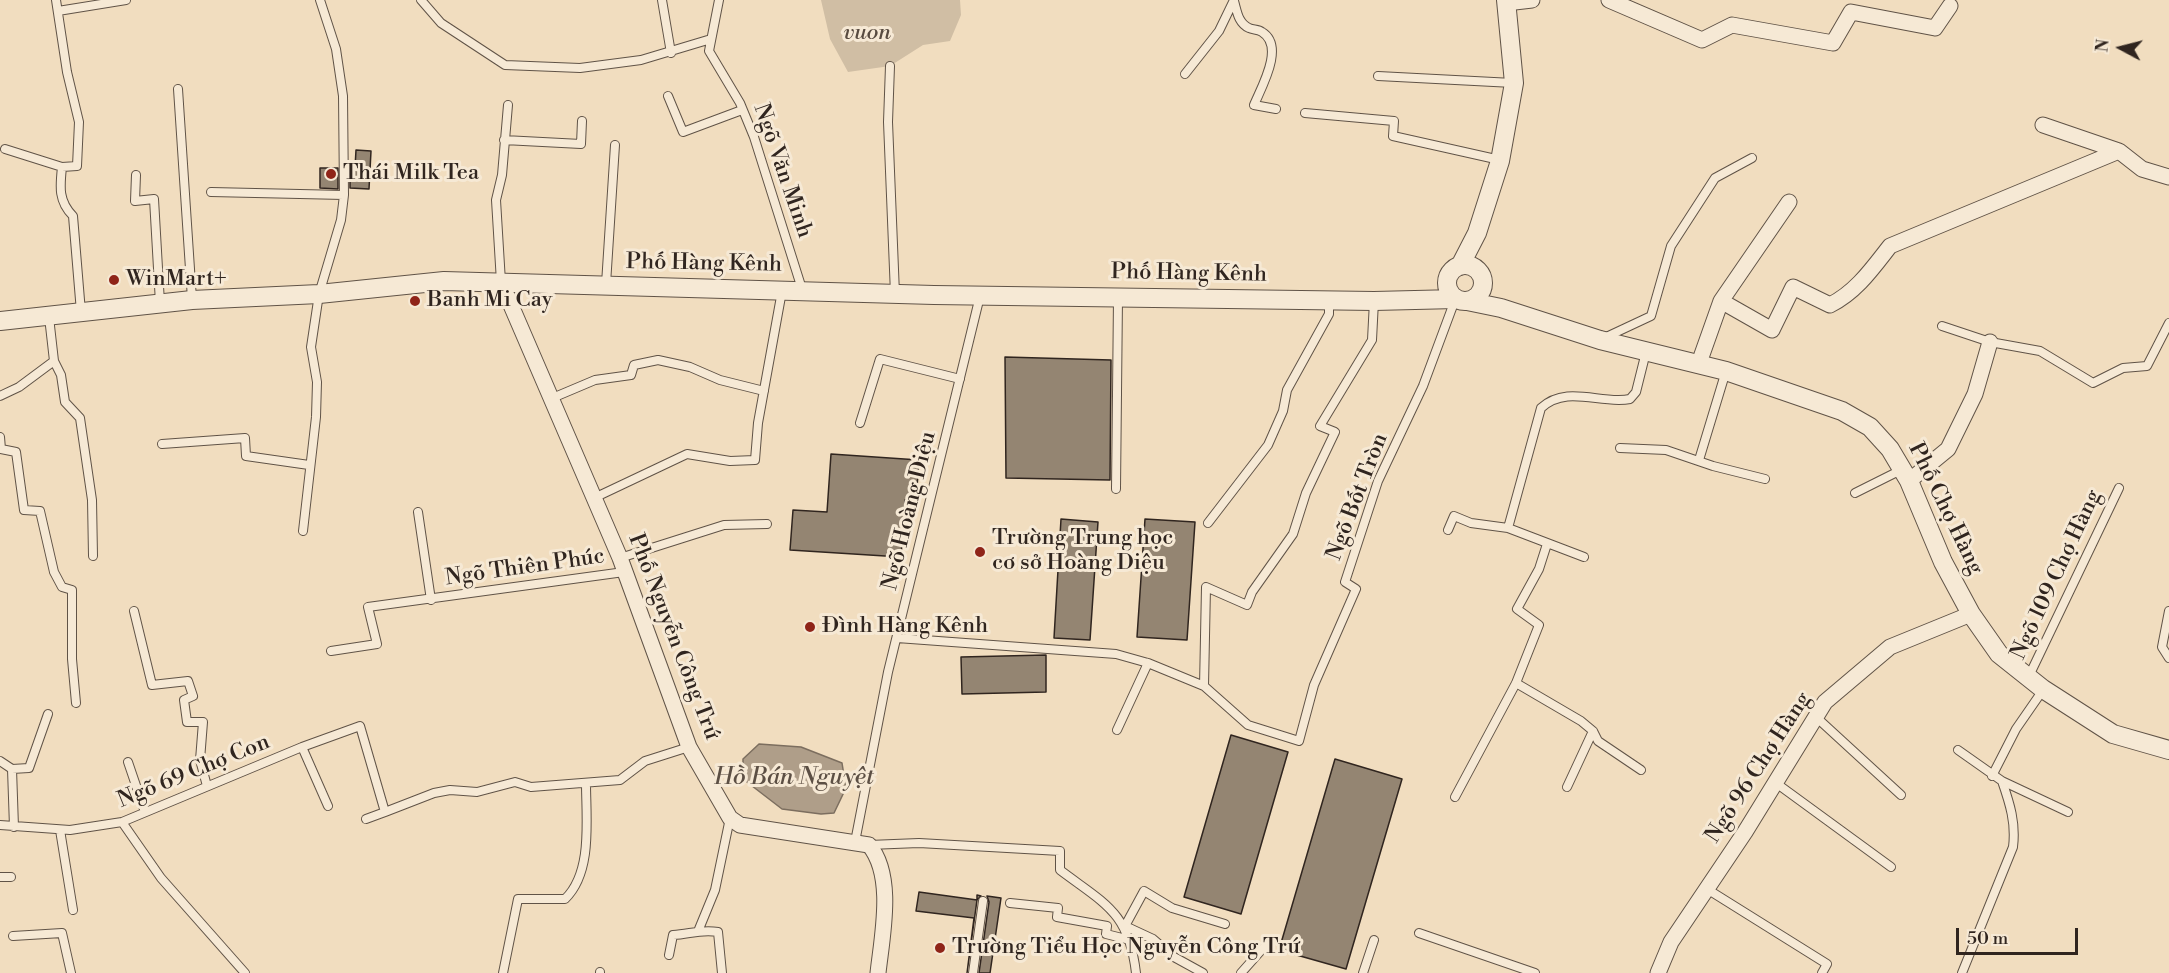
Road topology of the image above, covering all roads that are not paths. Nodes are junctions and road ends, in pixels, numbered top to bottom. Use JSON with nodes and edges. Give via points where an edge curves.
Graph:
{"nodes":[{"id":1,"x":56,"y":0,"type":"edge"},
{"id":2,"x":126,"y":0,"type":"edge"},
{"id":3,"x":320,"y":0,"type":"edge"},
{"id":4,"x":421,"y":0,"type":"edge"},
{"id":5,"x":662,"y":0,"type":"edge"},
{"id":6,"x":719,"y":0,"type":"edge"},
{"id":7,"x":1234,"y":0,"type":"edge"},
{"id":8,"x":1532,"y":0,"type":"edge"},
{"id":9,"x":1609,"y":0,"type":"edge"},
{"id":10,"x":1506,"y":1,"type":"edge"},
{"id":11,"x":1950,"y":6,"type":"dead end"},
{"id":12,"x":58,"y":12,"type":"junction"},
{"id":13,"x":711,"y":39,"type":"junction"},
{"id":14,"x":672,"y":53,"type":"junction"},
{"id":15,"x":890,"y":66,"type":"dead end"},
{"id":16,"x":1185,"y":74,"type":"dead end"},
{"id":17,"x":1378,"y":76,"type":"dead end"},
{"id":18,"x":1514,"y":83,"type":"junction"},
{"id":19,"x":178,"y":89,"type":"dead end"},
{"id":20,"x":668,"y":96,"type":"dead end"},
{"id":21,"x":508,"y":105,"type":"dead end"},
{"id":22,"x":1275,"y":109,"type":"dead end"},
{"id":23,"x":742,"y":110,"type":"junction"},
{"id":24,"x":1305,"y":113,"type":"dead end"},
{"id":25,"x":582,"y":121,"type":"dead end"},
{"id":26,"x":2043,"y":125,"type":"dead end"},
{"id":27,"x":504,"y":140,"type":"junction"},
{"id":28,"x":615,"y":145,"type":"dead end"},
{"id":29,"x":5,"y":149,"type":"dead end"},
{"id":30,"x":2119,"y":151,"type":"junction"},
{"id":31,"x":1752,"y":159,"type":"dead end"},
{"id":32,"x":1500,"y":161,"type":"junction"},
{"id":33,"x":62,"y":167,"type":"junction"},
{"id":34,"x":136,"y":175,"type":"dead end"},
{"id":35,"x":2169,"y":177,"type":"edge"},
{"id":36,"x":211,"y":192,"type":"dead end"},
{"id":37,"x":345,"y":195,"type":"junction"},
{"id":38,"x":1789,"y":202,"type":"dead end"},
{"id":39,"x":1461,"y":271,"type":"junction"},
{"id":40,"x":501,"y":282,"type":"junction"},
{"id":41,"x":606,"y":286,"type":"junction"},
{"id":42,"x":802,"y":289,"type":"junction"},
{"id":43,"x":782,"y":291,"type":"junction"},
{"id":44,"x":319,"y":294,"type":"junction"},
{"id":45,"x":895,"y":294,"type":"junction"},
{"id":46,"x":980,"y":295,"type":"junction"},
{"id":47,"x":1118,"y":297,"type":"junction"},
{"id":48,"x":1468,"y":297,"type":"junction"},
{"id":49,"x":1329,"y":299,"type":"junction"},
{"id":50,"x":192,"y":300,"type":"junction"},
{"id":51,"x":1374,"y":301,"type":"junction"},
{"id":52,"x":1408,"y":301,"type":"junction"},
{"id":53,"x":1721,"y":301,"type":"junction"},
{"id":54,"x":160,"y":304,"type":"junction"},
{"id":55,"x":81,"y":314,"type":"junction"},
{"id":56,"x":50,"y":317,"type":"junction"},
{"id":57,"x":0,"y":321,"type":"edge"},
{"id":58,"x":2169,"y":323,"type":"edge"},
{"id":59,"x":1942,"y":326,"type":"dead end"},
{"id":60,"x":1599,"y":340,"type":"junction"},
{"id":61,"x":1990,"y":342,"type":"junction"},
{"id":62,"x":1646,"y":352,"type":"junction"},
{"id":63,"x":54,"y":361,"type":"junction"},
{"id":64,"x":1699,"y":363,"type":"junction"},
{"id":65,"x":1726,"y":371,"type":"junction"},
{"id":66,"x":960,"y":380,"type":"junction"},
{"id":67,"x":764,"y":391,"type":"junction"},
{"id":68,"x":0,"y":396,"type":"edge"},
{"id":69,"x":550,"y":399,"type":"junction"},
{"id":70,"x":860,"y":423,"type":"dead end"},
{"id":71,"x":0,"y":436,"type":"edge"},
{"id":72,"x":162,"y":444,"type":"dead end"},
{"id":73,"x":1620,"y":448,"type":"dead end"},
{"id":74,"x":1699,"y":460,"type":"junction"},
{"id":75,"x":309,"y":465,"type":"junction"},
{"id":76,"x":1906,"y":475,"type":"junction"},
{"id":77,"x":1765,"y":478,"type":"dead end"},
{"id":78,"x":2119,"y":488,"type":"dead end"},
{"id":79,"x":1116,"y":489,"type":"dead end"},
{"id":80,"x":1855,"y":493,"type":"dead end"},
{"id":81,"x":594,"y":498,"type":"junction"},
{"id":82,"x":418,"y":512,"type":"dead end"},
{"id":83,"x":1208,"y":523,"type":"dead end"},
{"id":84,"x":767,"y":524,"type":"dead end"},
{"id":85,"x":1508,"y":528,"type":"junction"},
{"id":86,"x":1448,"y":530,"type":"dead end"},
{"id":87,"x":303,"y":531,"type":"dead end"},
{"id":88,"x":1547,"y":544,"type":"junction"},
{"id":89,"x":93,"y":556,"type":"dead end"},
{"id":90,"x":1584,"y":557,"type":"dead end"},
{"id":91,"x":622,"y":565,"type":"junction"},
{"id":92,"x":431,"y":600,"type":"junction"},
{"id":93,"x":134,"y":611,"type":"dead end"},
{"id":94,"x":2169,"y":611,"type":"edge"},
{"id":95,"x":1971,"y":614,"type":"junction"},
{"id":96,"x":897,"y":638,"type":"junction"},
{"id":97,"x":331,"y":651,"type":"dead end"},
{"id":98,"x":2169,"y":658,"type":"edge"},
{"id":99,"x":1148,"y":663,"type":"junction"},
{"id":100,"x":2029,"y":677,"type":"junction"},
{"id":101,"x":1516,"y":683,"type":"junction"},
{"id":102,"x":1204,"y":686,"type":"junction"},
{"id":103,"x":2043,"y":689,"type":"junction"},
{"id":104,"x":76,"y":703,"type":"dead end"},
{"id":105,"x":48,"y":714,"type":"dead end"},
{"id":106,"x":1816,"y":717,"type":"junction"},
{"id":107,"x":1117,"y":730,"type":"dead end"},
{"id":108,"x":1593,"y":730,"type":"junction"},
{"id":109,"x":302,"y":747,"type":"junction"},
{"id":110,"x":689,"y":747,"type":"junction"},
{"id":111,"x":1958,"y":750,"type":"dead end"},
{"id":112,"x":2169,"y":750,"type":"edge"},
{"id":113,"x":0,"y":761,"type":"edge"},
{"id":114,"x":128,"y":762,"type":"dead end"},
{"id":115,"x":12,"y":769,"type":"junction"},
{"id":116,"x":1641,"y":770,"type":"dead end"},
{"id":117,"x":1992,"y":776,"type":"junction"},
{"id":118,"x":2002,"y":781,"type":"junction"},
{"id":119,"x":586,"y":783,"type":"junction"},
{"id":120,"x":1776,"y":783,"type":"junction"},
{"id":121,"x":207,"y":786,"type":"junction"},
{"id":122,"x":1567,"y":787,"type":"dead end"},
{"id":123,"x":1901,"y":795,"type":"dead end"},
{"id":124,"x":1455,"y":796,"type":"dead end"},
{"id":125,"x":328,"y":806,"type":"dead end"},
{"id":126,"x":145,"y":812,"type":"junction"},
{"id":127,"x":385,"y":812,"type":"junction"},
{"id":128,"x":2068,"y":812,"type":"dead end"},
{"id":129,"x":730,"y":818,"type":"junction"},
{"id":130,"x":366,"y":819,"type":"dead end"},
{"id":131,"x":122,"y":822,"type":"junction"},
{"id":132,"x":0,"y":825,"type":"edge"},
{"id":133,"x":14,"y":827,"type":"junction"},
{"id":134,"x":60,"y":830,"type":"junction"},
{"id":135,"x":862,"y":843,"type":"junction"},
{"id":136,"x":1891,"y":867,"type":"dead end"},
{"id":137,"x":0,"y":877,"type":"edge"},
{"id":138,"x":11,"y":877,"type":"dead end"},
{"id":139,"x":1707,"y":889,"type":"junction"},
{"id":140,"x":983,"y":901,"type":"dead end"},
{"id":141,"x":1010,"y":903,"type":"dead end"},
{"id":142,"x":73,"y":910,"type":"dead end"},
{"id":143,"x":1225,"y":924,"type":"dead end"},
{"id":144,"x":1125,"y":926,"type":"junction"},
{"id":145,"x":699,"y":929,"type":"junction"},
{"id":146,"x":1419,"y":933,"type":"dead end"},
{"id":147,"x":13,"y":936,"type":"dead end"},
{"id":148,"x":1130,"y":940,"type":"junction"},
{"id":149,"x":1374,"y":940,"type":"dead end"},
{"id":150,"x":1265,"y":946,"type":"dead end"},
{"id":151,"x":669,"y":956,"type":"dead end"},
{"id":152,"x":70,"y":973,"type":"edge"},
{"id":153,"x":245,"y":973,"type":"edge"},
{"id":154,"x":503,"y":973,"type":"edge"},
{"id":155,"x":722,"y":973,"type":"edge"},
{"id":156,"x":878,"y":973,"type":"edge"},
{"id":157,"x":973,"y":973,"type":"edge"},
{"id":158,"x":1136,"y":973,"type":"edge"},
{"id":159,"x":1203,"y":973,"type":"edge"},
{"id":160,"x":1241,"y":973,"type":"edge"},
{"id":161,"x":1363,"y":973,"type":"edge"},
{"id":162,"x":1535,"y":973,"type":"edge"},
{"id":163,"x":1658,"y":973,"type":"edge"},
{"id":164,"x":1822,"y":973,"type":"edge"},
{"id":165,"x":1962,"y":973,"type":"edge"}],
"edges":[{"from":1,"to":12,"type":"lane"},
{"from":2,"to":12,"type":"lane"},
{"from":3,"to":37,"type":"lane","via":[[336,49],[343,96]]},
{"from":4,"to":14,"type":"lane","via":[[441,23],[505,65],[580,68]]},
{"from":5,"to":14,"type":"lane"},
{"from":6,"to":13,"type":"lane","name":"Ngõ Văn Minh"},
{"from":7,"to":16,"type":"lane","via":[[1219,31]]},
{"from":7,"to":22,"type":"lane","via":[[1240,22],[1269,38],[1273,49],[1254,105]]},
{"from":8,"to":10,"type":"street"},
{"from":9,"to":11,"type":"street","via":[[1702,40],[1732,25],[1833,44],[1851,12],[1935,27]]},
{"from":10,"to":18,"type":"street"},
{"from":12,"to":33,"type":"lane","via":[[79,122],[77,166]]},
{"from":13,"to":14,"type":"lane"},
{"from":13,"to":23,"type":"lane","name":"Ngõ Văn Minh","via":[[709,51]]},
{"from":15,"to":45,"type":"lane","via":[[888,122]]},
{"from":17,"to":18,"type":"lane"},
{"from":18,"to":32,"type":"street"},
{"from":19,"to":50,"type":"lane"},
{"from":20,"to":23,"type":"lane","via":[[683,132]]},
{"from":21,"to":27,"type":"lane"},
{"from":23,"to":42,"type":"lane","name":"Ngõ Văn Minh"},
{"from":24,"to":32,"type":"lane","via":[[1394,121],[1393,136]]},
{"from":25,"to":27,"type":"lane","via":[[581,144]]},
{"from":26,"to":30,"type":"street"},
{"from":27,"to":40,"type":"lane","via":[[496,200]]},
{"from":28,"to":41,"type":"lane"},
{"from":29,"to":33,"type":"lane"},
{"from":30,"to":35,"type":"street","via":[[2142,170]]},
{"from":30,"to":53,"type":"street","via":[[1890,246],[1867,276],[1843,298],[1830,304],[1793,287],[1772,330]]},
{"from":31,"to":60,"type":"lane","via":[[1715,178],[1671,246],[1651,316]]},
{"from":32,"to":39,"type":"street"},
{"from":33,"to":55,"type":"lane","via":[[59,189],[64,208],[73,216]]},
{"from":34,"to":54,"type":"lane","via":[[135,201],[154,199]]},
{"from":36,"to":37,"type":"lane"},
{"from":37,"to":44,"type":"lane"},
{"from":38,"to":53,"type":"street"},
{"from":39,"to":48,"type":"street","via":[[1448,290]]},
{"from":39,"to":48,"type":"street","via":[[1483,279]]},
{"from":39,"to":52,"type":"street","name":"Phố Hàng Kênh"},
{"from":40,"to":41,"type":"street","name":"Phố Hàng Kênh"},
{"from":40,"to":44,"type":"street","name":"Phố Hàng Kênh","via":[[444,281]]},
{"from":40,"to":69,"type":"street","name":"Phố Nguyễn Công Trứ"},
{"from":41,"to":43,"type":"street","name":"Phố Hàng Kênh"},
{"from":42,"to":43,"type":"street","name":"Phố Hàng Kênh"},
{"from":42,"to":45,"type":"street","name":"Phố Hàng Kênh"},
{"from":43,"to":67,"type":"lane"},
{"from":44,"to":50,"type":"street","name":"Phố Hàng Kênh"},
{"from":44,"to":75,"type":"lane","via":[[311,347],[317,382]]},
{"from":45,"to":46,"type":"street","name":"Phố Hàng Kênh"},
{"from":46,"to":47,"type":"street","name":"Phố Hàng Kênh"},
{"from":46,"to":66,"type":"lane","name":"Ngõ Hoàng Diệu"},
{"from":47,"to":49,"type":"street","name":"Phố Hàng Kênh"},
{"from":47,"to":79,"type":"lane"},
{"from":48,"to":52,"type":"street","name":"Phố Hàng Kênh"},
{"from":48,"to":60,"type":"street","name":"Phố Chợ Hàng"},
{"from":48,"to":102,"type":"lane","name":"Ngõ Bốt Tròn","via":[[1378,481],[1345,582],[1356,589],[1314,685],[1299,741],[1248,725]]},
{"from":49,"to":51,"type":"street","name":"Phố Hàng Kênh"},
{"from":49,"to":83,"type":"lane","via":[[1329,314],[1287,390],[1268,446]]},
{"from":50,"to":54,"type":"street","name":"Phố Hàng Kênh"},
{"from":51,"to":52,"type":"street","name":"Phố Hàng Kênh"},
{"from":51,"to":102,"type":"lane","via":[[1372,340],[1320,426],[1335,432],[1306,493],[1293,534],[1247,605],[1206,587]]},
{"from":53,"to":64,"type":"street"},
{"from":54,"to":55,"type":"street","name":"Phố Hàng Kênh"},
{"from":55,"to":56,"type":"street","name":"Phố Hàng Kênh"},
{"from":56,"to":57,"type":"street","name":"Phố Hàng Kênh"},
{"from":56,"to":63,"type":"lane"},
{"from":58,"to":61,"type":"lane","via":[[2147,366],[2123,368],[2093,383],[2040,351]]},
{"from":59,"to":61,"type":"lane"},
{"from":60,"to":62,"type":"street","name":"Phố Chợ Hàng"},
{"from":61,"to":76,"type":"street","via":[[1975,394],[1948,449]]},
{"from":62,"to":64,"type":"street","name":"Phố Chợ Hàng"},
{"from":62,"to":85,"type":"lane","via":[[1636,392],[1630,399],[1567,397],[1548,401],[1541,408]]},
{"from":63,"to":68,"type":"lane"},
{"from":63,"to":89,"type":"lane","via":[[61,375],[65,402],[80,418],[92,500]]},
{"from":64,"to":65,"type":"street","name":"Phố Chợ Hàng"},
{"from":65,"to":74,"type":"lane"},
{"from":65,"to":76,"type":"street","name":"Phố Chợ Hàng","via":[[1842,411],[1870,427]]},
{"from":66,"to":70,"type":"lane","via":[[880,359]]},
{"from":66,"to":96,"type":"lane","name":"Ngõ Hoàng Diệu"},
{"from":67,"to":69,"type":"lane","via":[[658,360],[634,365],[631,375],[595,380]]},
{"from":67,"to":81,"type":"lane","via":[[755,460],[730,461],[687,454]]},
{"from":69,"to":81,"type":"street","name":"Phố Nguyễn Công Trứ"},
{"from":71,"to":104,"type":"lane","via":[[1,449],[16,452],[24,510],[40,511],[54,572],[62,587],[72,590]]},
{"from":72,"to":75,"type":"lane","via":[[245,438],[246,456]]},
{"from":73,"to":74,"type":"lane","via":[[1666,450]]},
{"from":74,"to":77,"type":"lane"},
{"from":75,"to":87,"type":"lane"},
{"from":76,"to":80,"type":"lane"},
{"from":76,"to":95,"type":"street","name":"Phố Chợ Hàng","via":[[1943,562]]},
{"from":78,"to":100,"type":"lane","name":"Ngõ 109 Chợ Hàng"},
{"from":81,"to":91,"type":"street","name":"Phố Nguyễn Công Trứ"},
{"from":82,"to":92,"type":"lane","name":"Ngõ Thiên Phúc"},
{"from":84,"to":91,"type":"lane","name":"Ngõ Thiên Phúc","via":[[724,525]]},
{"from":85,"to":86,"type":"lane","via":[[1471,523],[1454,516]]},
{"from":85,"to":88,"type":"lane"},
{"from":88,"to":90,"type":"lane"},
{"from":88,"to":101,"type":"lane","via":[[1539,569],[1517,609],[1539,626]]},
{"from":91,"to":92,"type":"lane","name":"Ngõ Thiên Phúc","via":[[588,575]]},
{"from":91,"to":110,"type":"street","name":"Phố Nguyễn Công Trứ"},
{"from":92,"to":97,"type":"lane","name":"Ngõ Thiên Phúc","via":[[368,607],[377,644]]},
{"from":93,"to":121,"type":"lane","via":[[152,685],[188,681],[193,696],[184,700],[187,722],[203,722],[200,760]]},
{"from":94,"to":98,"type":"lane","via":[[2162,647]]},
{"from":95,"to":100,"type":"street","name":"Phố Chợ Hàng","via":[[1999,654]]},
{"from":95,"to":106,"type":"street","name":"Ngõ 96 Chợ Hàng","via":[[1890,647],[1825,702]]},
{"from":96,"to":99,"type":"lane","name":"Ngõ Bốt Tròn","via":[[1116,654]]},
{"from":96,"to":135,"type":"lane","name":"Ngõ Hoàng Diệu"},
{"from":99,"to":102,"type":"lane","name":"Ngõ Bốt Tròn"},
{"from":99,"to":107,"type":"lane"},
{"from":100,"to":103,"type":"street","name":"Phố Chợ Hàng"},
{"from":101,"to":108,"type":"lane"},
{"from":101,"to":124,"type":"lane"},
{"from":103,"to":112,"type":"street","name":"Phố Chợ Hàng","via":[[2114,734]]},
{"from":103,"to":117,"type":"lane","via":[[2016,729]]},
{"from":105,"to":115,"type":"lane","via":[[29,768]]},
{"from":106,"to":120,"type":"street","name":"Ngõ 96 Chợ Hàng"},
{"from":106,"to":123,"type":"lane"},
{"from":108,"to":116,"type":"lane","via":[[1598,741]]},
{"from":108,"to":122,"type":"lane"},
{"from":109,"to":121,"type":"lane","name":"Ngõ 69 Chợ Con"},
{"from":109,"to":125,"type":"lane"},
{"from":109,"to":127,"type":"lane","name":"Ngõ 69 Chợ Con","via":[[360,726]]},
{"from":110,"to":119,"type":"lane","via":[[645,761],[620,780]]},
{"from":110,"to":129,"type":"street","name":"Phố Nguyễn Công Trứ"},
{"from":111,"to":117,"type":"lane"},
{"from":113,"to":115,"type":"lane"},
{"from":114,"to":126,"type":"lane"},
{"from":115,"to":133,"type":"lane"},
{"from":117,"to":118,"type":"lane"},
{"from":118,"to":128,"type":"lane"},
{"from":118,"to":165,"type":"lane","via":[[2015,831],[2013,848]]},
{"from":119,"to":127,"type":"lane","via":[[531,787],[515,782],[477,792],[450,790]]},
{"from":119,"to":154,"type":"lane","via":[[586,846],[575,886],[565,899],[518,899]]},
{"from":120,"to":136,"type":"lane"},
{"from":120,"to":139,"type":"street","name":"Ngõ 96 Chợ Hàng"},
{"from":121,"to":126,"type":"lane","name":"Ngõ 69 Chợ Con"},
{"from":126,"to":131,"type":"lane","name":"Ngõ 69 Chợ Con"},
{"from":127,"to":130,"type":"lane"},
{"from":129,"to":135,"type":"street","via":[[760,830]]},
{"from":129,"to":145,"type":"lane","via":[[715,890]]},
{"from":131,"to":134,"type":"lane","name":"Ngõ 69 Chợ Con"},
{"from":131,"to":153,"type":"lane","via":[[161,878]]},
{"from":132,"to":133,"type":"lane","name":"Ngõ 69 Chợ Con"},
{"from":133,"to":134,"type":"lane","name":"Ngõ 69 Chợ Con"},
{"from":134,"to":142,"type":"lane"},
{"from":135,"to":144,"type":"lane","via":[[1060,851],[1060,870],[1116,912]]},
{"from":135,"to":156,"type":"street","via":[[880,865],[885,904]]},
{"from":137,"to":138,"type":"lane"},
{"from":139,"to":163,"type":"street","name":"Ngõ 96 Chợ Hàng","via":[[1671,942]]},
{"from":139,"to":164,"type":"lane","via":[[1827,964]]},
{"from":140,"to":157,"type":"lane"},
{"from":141,"to":148,"type":"lane","via":[[1058,908],[1056,917],[1107,926],[1106,934]]},
{"from":143,"to":144,"type":"lane","via":[[1172,908],[1144,891]]},
{"from":144,"to":148,"type":"lane"},
{"from":144,"to":159,"type":"lane","via":[[1153,939],[1174,957]]},
{"from":145,"to":151,"type":"lane","via":[[689,934],[673,934]]},
{"from":145,"to":155,"type":"lane","via":[[718,932]]},
{"from":146,"to":162,"type":"lane"},
{"from":147,"to":152,"type":"lane","via":[[62,933]]},
{"from":148,"to":158,"type":"lane"},
{"from":149,"to":161,"type":"lane"},
{"from":150,"to":160,"type":"lane"}]}
